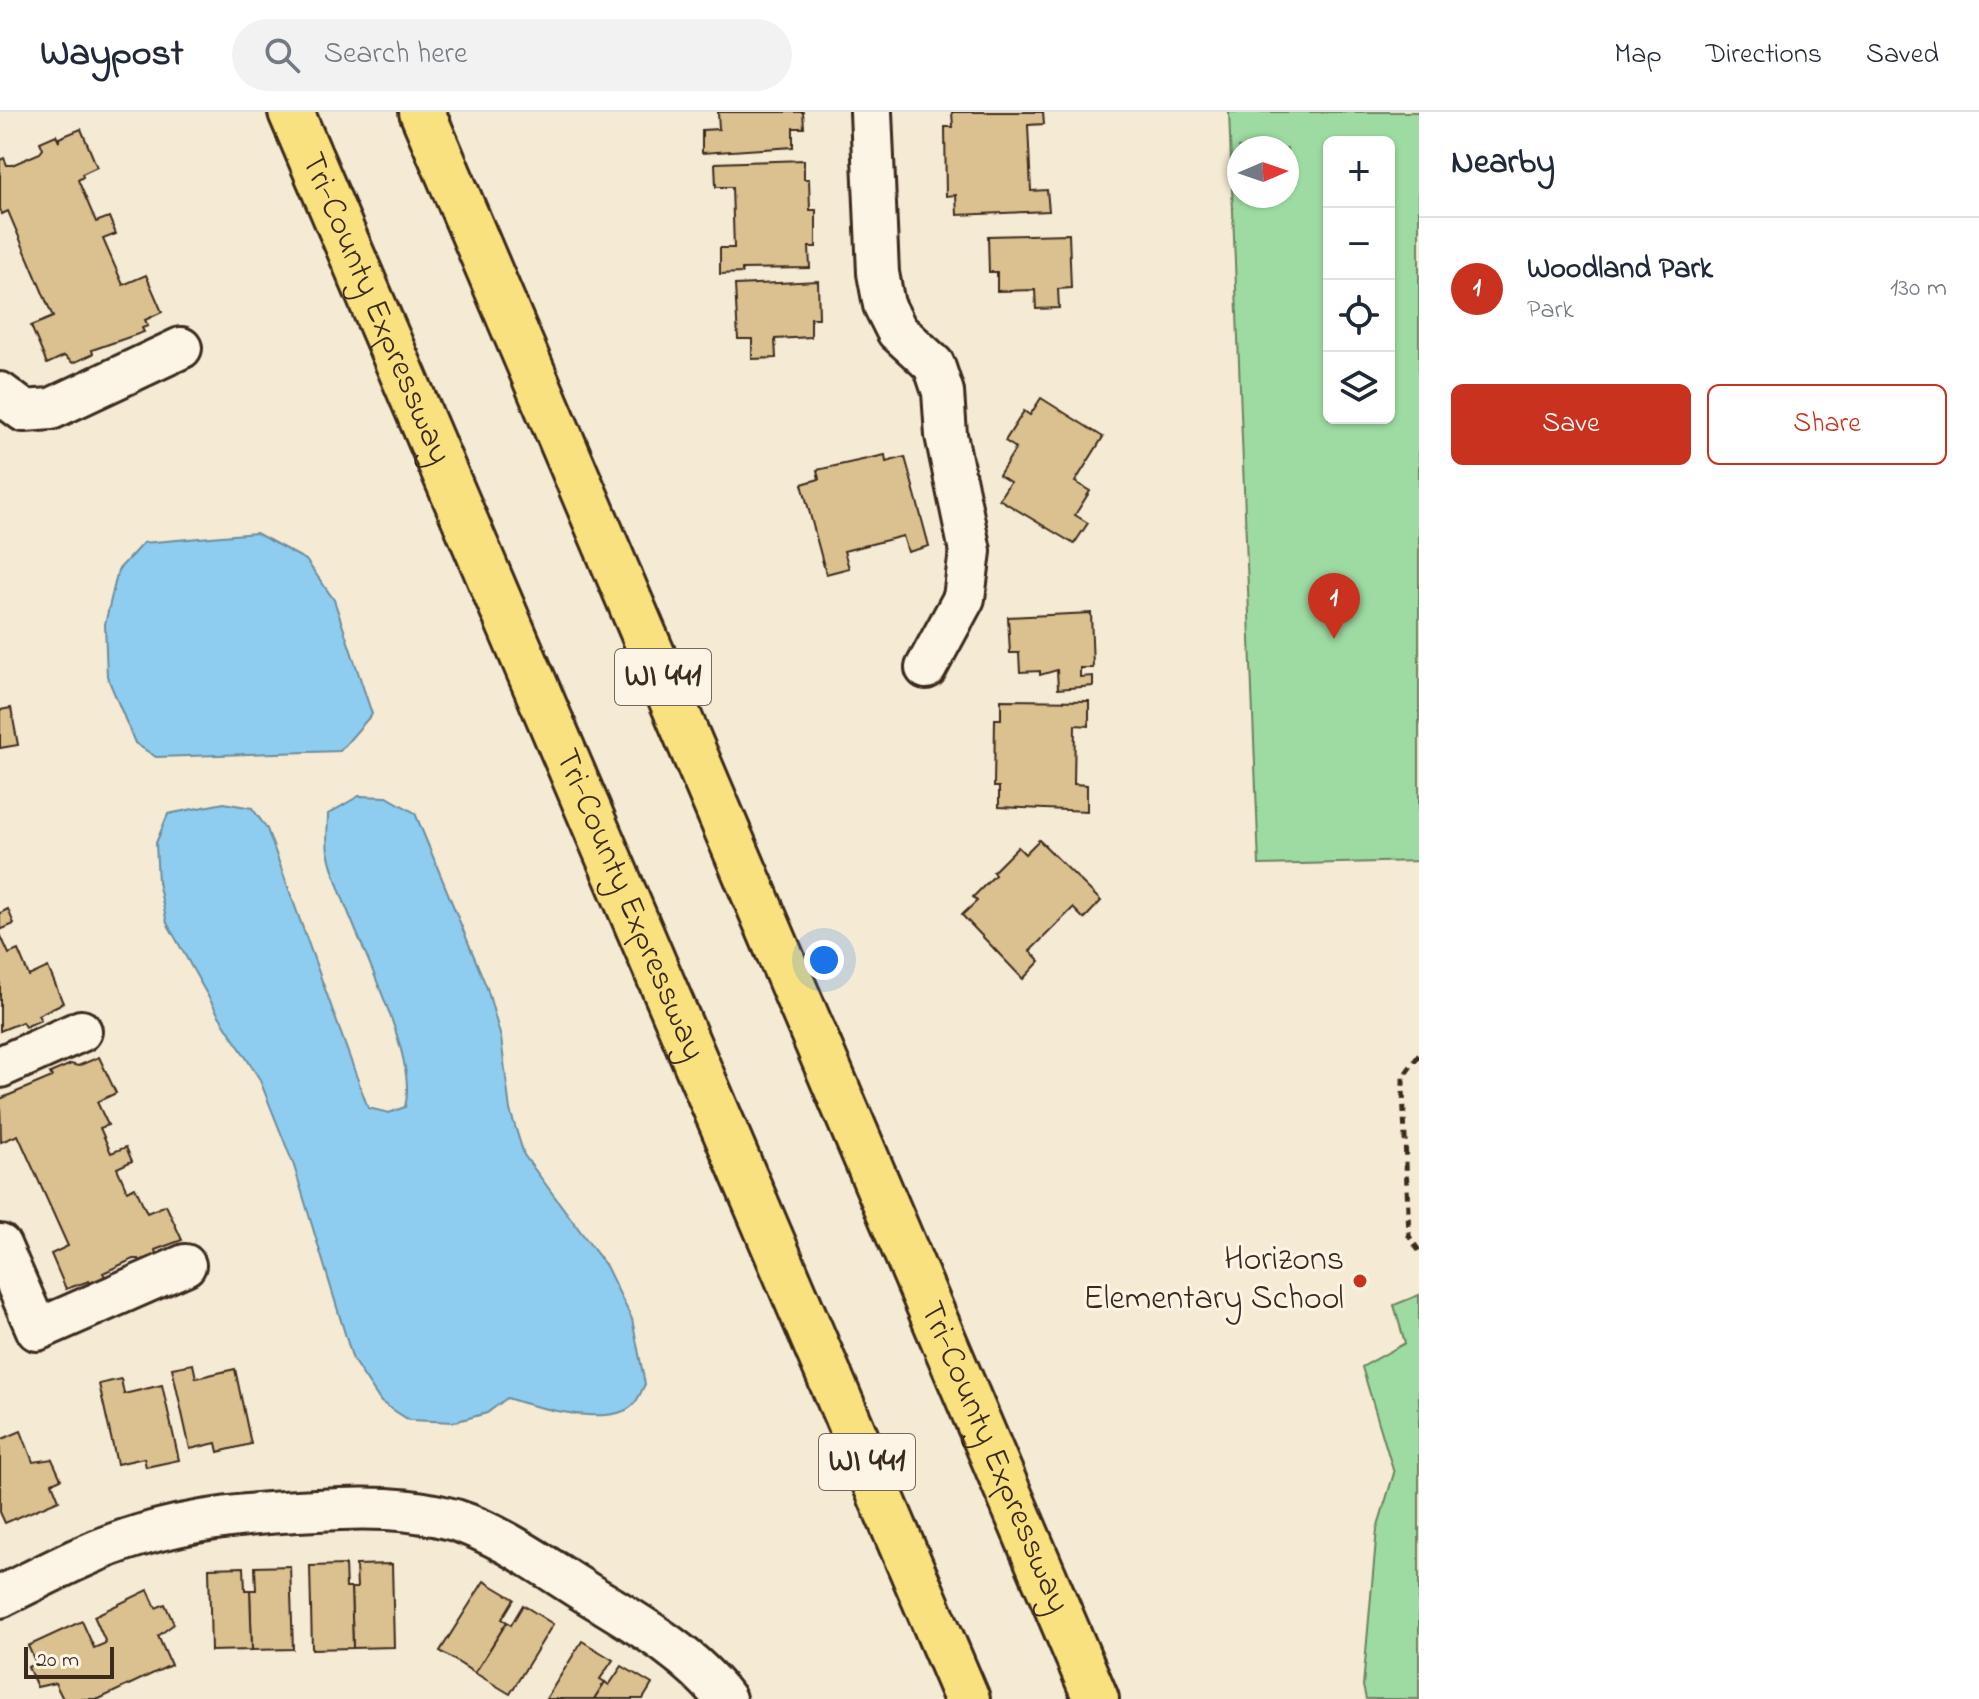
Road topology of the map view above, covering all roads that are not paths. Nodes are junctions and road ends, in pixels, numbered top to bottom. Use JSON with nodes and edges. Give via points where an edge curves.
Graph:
{"nodes":[{"id":1,"x":291,"y":112,"type":"edge"},
{"id":2,"x":422,"y":112,"type":"edge"},
{"id":3,"x":871,"y":112,"type":"edge"},
{"id":4,"x":181,"y":348,"type":"dead end"},
{"id":5,"x":0,"y":393,"type":"edge"},
{"id":6,"x":926,"y":668,"type":"dead end"},
{"id":7,"x":81,"y":1031,"type":"dead end"},
{"id":8,"x":0,"y":1067,"type":"edge"},
{"id":9,"x":0,"y":1245,"type":"edge"},
{"id":10,"x":185,"y":1265,"type":"dead end"},
{"id":11,"x":15,"y":1319,"type":"edge"},
{"id":12,"x":0,"y":1597,"type":"edge"},
{"id":13,"x":725,"y":1699,"type":"edge"},
{"id":14,"x":967,"y":1699,"type":"edge"},
{"id":15,"x":1096,"y":1699,"type":"edge"}],
"edges":[{"from":1,"to":14,"type":"highway","name":"Tri-County Expressway","number":"WI 441"},
{"from":2,"to":15,"type":"highway","name":"Tri-County Expressway","number":"WI 441"},
{"from":3,"to":6,"type":"street","via":[[884,305],[897,331],[934,365],[970,551],[964,598]]},
{"from":4,"to":5,"type":"street","via":[[51,409],[24,411]]},
{"from":7,"to":8,"type":"street"},
{"from":9,"to":11,"type":"street"},
{"from":10,"to":11,"type":"street","via":[[37,1330]]},
{"from":12,"to":13,"type":"street","via":[[136,1536],[198,1521],[242,1513],[413,1511],[495,1536],[643,1628],[685,1658]]}]}
